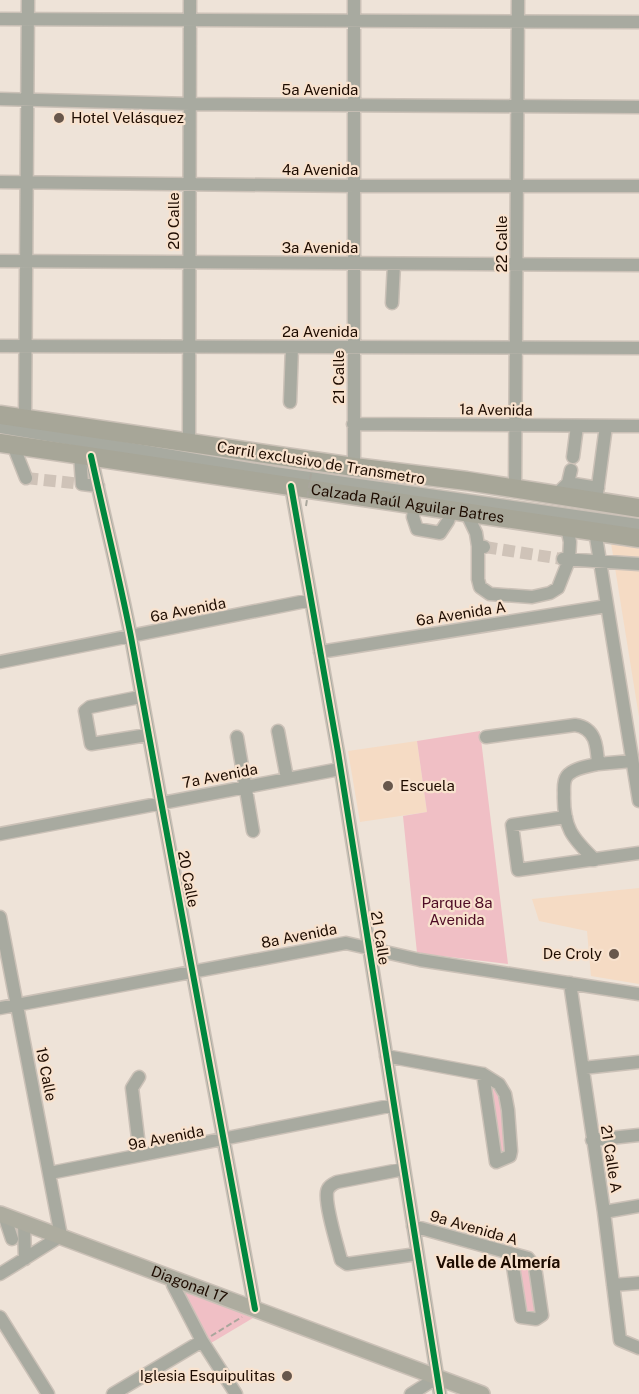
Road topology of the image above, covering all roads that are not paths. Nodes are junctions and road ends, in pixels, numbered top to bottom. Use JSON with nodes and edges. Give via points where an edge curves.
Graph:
{"nodes":[{"id":1,"x":28,"y":0,"type":"edge"},
{"id":2,"x":190,"y":0,"type":"edge"},
{"id":3,"x":354,"y":0,"type":"edge"},
{"id":4,"x":518,"y":0,"type":"edge"},
{"id":5,"x":0,"y":19,"type":"edge"},
{"id":6,"x":28,"y":19,"type":"junction"},
{"id":7,"x":190,"y":20,"type":"junction"},
{"id":8,"x":354,"y":21,"type":"junction"},
{"id":9,"x":518,"y":22,"type":"junction"},
{"id":10,"x":639,"y":22,"type":"edge"},
{"id":11,"x":0,"y":99,"type":"edge"},
{"id":12,"x":28,"y":99,"type":"junction"},
{"id":13,"x":190,"y":104,"type":"junction"},
{"id":14,"x":354,"y":106,"type":"junction"},
{"id":15,"x":517,"y":107,"type":"junction"},
{"id":16,"x":639,"y":107,"type":"edge"},
{"id":17,"x":0,"y":182,"type":"edge"},
{"id":18,"x":27,"y":182,"type":"junction"},
{"id":19,"x":189,"y":184,"type":"junction"},
{"id":20,"x":517,"y":185,"type":"junction"},
{"id":21,"x":354,"y":186,"type":"junction"},
{"id":22,"x":639,"y":186,"type":"edge"},
{"id":23,"x":0,"y":261,"type":"edge"},
{"id":24,"x":27,"y":262,"type":"junction"},
{"id":25,"x":189,"y":262,"type":"junction"},
{"id":26,"x":354,"y":263,"type":"junction"},
{"id":27,"x":394,"y":264,"type":"junction"},
{"id":28,"x":516,"y":264,"type":"junction"},
{"id":29,"x":639,"y":265,"type":"edge"},
{"id":30,"x":392,"y":303,"type":"dead end"},
{"id":31,"x":0,"y":346,"type":"edge"},
{"id":32,"x":26,"y":346,"type":"junction"},
{"id":33,"x":189,"y":346,"type":"junction"},
{"id":34,"x":292,"y":347,"type":"junction"},
{"id":35,"x":354,"y":347,"type":"junction"},
{"id":36,"x":516,"y":348,"type":"junction"},
{"id":37,"x":639,"y":348,"type":"edge"},
{"id":38,"x":290,"y":402,"type":"dead end"},
{"id":39,"x":0,"y":415,"type":"edge"},
{"id":40,"x":25,"y":418,"type":"junction"},
{"id":41,"x":353,"y":424,"type":"junction"},
{"id":42,"x":516,"y":425,"type":"junction"},
{"id":43,"x":577,"y":426,"type":"junction"},
{"id":44,"x":606,"y":426,"type":"junction"},
{"id":45,"x":639,"y":426,"type":"edge"},
{"id":46,"x":0,"y":427,"type":"edge"},
{"id":47,"x":189,"y":443,"type":"junction"},
{"id":48,"x":6,"y":444,"type":"edge"},
{"id":49,"x":86,"y":455,"type":"junction"},
{"id":50,"x":354,"y":467,"type":"junction"},
{"id":51,"x":26,"y":478,"type":"dead end"},
{"id":52,"x":98,"y":486,"type":"junction"},
{"id":53,"x":291,"y":486,"type":"junction"},
{"id":54,"x":515,"y":489,"type":"junction"},
{"id":55,"x":562,"y":489,"type":"junction"},
{"id":56,"x":597,"y":494,"type":"junction"},
{"id":57,"x":415,"y":504,"type":"junction"},
{"id":58,"x":639,"y":508,"type":"edge"},
{"id":59,"x":459,"y":511,"type":"junction"},
{"id":60,"x":639,"y":525,"type":"edge"},
{"id":61,"x":567,"y":527,"type":"junction"},
{"id":62,"x":595,"y":531,"type":"junction"},
{"id":63,"x":639,"y":538,"type":"edge"},
{"id":64,"x":566,"y":559,"type":"junction"},
{"id":65,"x":600,"y":562,"type":"junction"},
{"id":66,"x":639,"y":564,"type":"edge"},
{"id":67,"x":311,"y":600,"type":"junction"},
{"id":68,"x":607,"y":606,"type":"junction"},
{"id":69,"x":130,"y":636,"type":"junction"},
{"id":70,"x":320,"y":652,"type":"junction"},
{"id":71,"x":0,"y":662,"type":"edge"},
{"id":72,"x":140,"y":697,"type":"junction"},
{"id":73,"x":278,"y":730,"type":"dead end"},
{"id":74,"x":147,"y":735,"type":"junction"},
{"id":75,"x":237,"y":737,"type":"dead end"},
{"id":76,"x":486,"y":737,"type":"dead end"},
{"id":77,"x":634,"y":758,"type":"edge"},
{"id":78,"x":598,"y":764,"type":"junction"},
{"id":79,"x":340,"y":769,"type":"junction"},
{"id":80,"x":287,"y":778,"type":"junction"},
{"id":81,"x":245,"y":786,"type":"junction"},
{"id":82,"x":639,"y":801,"type":"edge"},
{"id":83,"x":161,"y":803,"type":"junction"},
{"id":84,"x":566,"y":817,"type":"junction"},
{"id":85,"x":253,"y":831,"type":"dead end"},
{"id":86,"x":0,"y":834,"type":"edge"},
{"id":87,"x":639,"y":853,"type":"edge"},
{"id":88,"x":595,"y":860,"type":"junction"},
{"id":89,"x":0,"y":917,"type":"edge"},
{"id":90,"x":369,"y":948,"type":"junction"},
{"id":91,"x":193,"y":972,"type":"junction"},
{"id":92,"x":570,"y":983,"type":"junction"},
{"id":93,"x":639,"y":994,"type":"edge"},
{"id":94,"x":17,"y":1004,"type":"junction"},
{"id":95,"x":0,"y":1008,"type":"edge"},
{"id":96,"x":386,"y":1056,"type":"junction"},
{"id":97,"x":639,"y":1062,"type":"edge"},
{"id":98,"x":583,"y":1068,"type":"junction"},
{"id":99,"x":483,"y":1074,"type":"junction"},
{"id":100,"x":139,"y":1077,"type":"dead end"},
{"id":101,"x":394,"y":1105,"type":"junction"},
{"id":102,"x":639,"y":1135,"type":"edge"},
{"id":103,"x":222,"y":1139,"type":"junction"},
{"id":104,"x":592,"y":1140,"type":"junction"},
{"id":105,"x":140,"y":1155,"type":"junction"},
{"id":106,"x":404,"y":1169,"type":"junction"},
{"id":107,"x":50,"y":1173,"type":"junction"},
{"id":108,"x":639,"y":1206,"type":"edge"},
{"id":109,"x":604,"y":1212,"type":"junction"},
{"id":110,"x":2,"y":1214,"type":"edge"},
{"id":111,"x":24,"y":1223,"type":"junction"},
{"id":112,"x":412,"y":1226,"type":"junction"},
{"id":113,"x":61,"y":1236,"type":"junction"},
{"id":114,"x":20,"y":1240,"type":"junction"},
{"id":115,"x":417,"y":1254,"type":"junction"},
{"id":116,"x":511,"y":1254,"type":"junction"},
{"id":117,"x":25,"y":1259,"type":"junction"},
{"id":118,"x":0,"y":1274,"type":"edge"},
{"id":119,"x":172,"y":1278,"type":"junction"},
{"id":120,"x":639,"y":1283,"type":"edge"},
{"id":121,"x":613,"y":1285,"type":"junction"},
{"id":122,"x":255,"y":1309,"type":"junction"},
{"id":123,"x":0,"y":1317,"type":"edge"},
{"id":124,"x":202,"y":1341,"type":"junction"},
{"id":125,"x":639,"y":1348,"type":"edge"},
{"id":126,"x":438,"y":1377,"type":"junction"},
{"id":127,"x":231,"y":1392,"type":"edge"},
{"id":128,"x":48,"y":1394,"type":"edge"},
{"id":129,"x":113,"y":1394,"type":"edge"},
{"id":130,"x":411,"y":1394,"type":"edge"},
{"id":131,"x":440,"y":1394,"type":"edge"},
{"id":132,"x":482,"y":1394,"type":"edge"}],
"edges":[{"from":1,"to":6,"type":"street"},
{"from":2,"to":7,"type":"street","name":"20 Calle"},
{"from":3,"to":8,"type":"street","name":"21 Calle"},
{"from":4,"to":9,"type":"street","name":"22 Calle"},
{"from":5,"to":6,"type":"street"},
{"from":6,"to":7,"type":"street"},
{"from":6,"to":12,"type":"street"},
{"from":7,"to":8,"type":"street"},
{"from":7,"to":13,"type":"street","name":"20 Calle"},
{"from":8,"to":9,"type":"street"},
{"from":8,"to":14,"type":"street","name":"21 Calle"},
{"from":9,"to":10,"type":"street"},
{"from":9,"to":15,"type":"street","name":"22 Calle"},
{"from":11,"to":12,"type":"street","name":"5a Avenida"},
{"from":12,"to":13,"type":"street","name":"5a Avenida"},
{"from":12,"to":18,"type":"street"},
{"from":13,"to":14,"type":"street","name":"5a Avenida"},
{"from":13,"to":19,"type":"street","name":"20 Calle"},
{"from":14,"to":15,"type":"street","name":"5a Avenida"},
{"from":14,"to":21,"type":"street","name":"21 Calle"},
{"from":15,"to":16,"type":"street","name":"5a Avenida"},
{"from":15,"to":20,"type":"street","name":"22 Calle"},
{"from":17,"to":18,"type":"street","name":"4a Avenida"},
{"from":18,"to":19,"type":"street","name":"4a Avenida"},
{"from":18,"to":24,"type":"street"},
{"from":19,"to":21,"type":"street","name":"4a Avenida"},
{"from":19,"to":25,"type":"street","name":"20 Calle"},
{"from":20,"to":21,"type":"street","name":"4a Avenida"},
{"from":20,"to":22,"type":"street","name":"4a Avenida"},
{"from":20,"to":28,"type":"street","name":"22 Calle"},
{"from":21,"to":26,"type":"street","name":"21 Calle"},
{"from":23,"to":24,"type":"street","name":"3a Avenida"},
{"from":24,"to":25,"type":"street","name":"3a Avenida"},
{"from":24,"to":32,"type":"street"},
{"from":25,"to":26,"type":"street","name":"3a Avenida"},
{"from":25,"to":33,"type":"street","name":"20 Calle"},
{"from":26,"to":27,"type":"street","name":"3a Avenida"},
{"from":26,"to":35,"type":"street","name":"21 Calle"},
{"from":27,"to":28,"type":"street","name":"3a Avenida"},
{"from":27,"to":30,"type":"street"},
{"from":28,"to":29,"type":"street","name":"3a Avenida"},
{"from":28,"to":36,"type":"street","name":"22 Calle"},
{"from":31,"to":32,"type":"street","name":"2a Avenida"},
{"from":32,"to":33,"type":"street","name":"2a Avenida"},
{"from":32,"to":40,"type":"street"},
{"from":33,"to":34,"type":"street","name":"2a Avenida"},
{"from":33,"to":47,"type":"street","name":"20 Calle"},
{"from":34,"to":35,"type":"street","name":"2a Avenida"},
{"from":34,"to":38,"type":"street"},
{"from":35,"to":36,"type":"street","name":"2a Avenida"},
{"from":35,"to":41,"type":"street","name":"21 Calle"},
{"from":36,"to":37,"type":"street","name":"2a Avenida"},
{"from":36,"to":42,"type":"street","name":"22 Calle"},
{"from":39,"to":40,"type":"highway","name":"Calzada Raúl Aguilar Batres"},
{"from":40,"to":47,"type":"highway","name":"Calzada Raúl Aguilar Batres"},
{"from":41,"to":42,"type":"street","name":"1a Avenida"},
{"from":41,"to":50,"type":"street","name":"21 Calle"},
{"from":42,"to":43,"type":"street","name":"1a Avenida"},
{"from":42,"to":54,"type":"street","name":"22 Calle"},
{"from":43,"to":44,"type":"street","name":"1a Avenida"},
{"from":43,"to":55,"type":"street","via":[[572,464]]},
{"from":44,"to":45,"type":"street","name":"1a Avenida"},
{"from":44,"to":56,"type":"street"},
{"from":46,"to":60,"type":"street","name":"Carril exclusivo de Transmetro","via":[[274,473]]},
{"from":47,"to":50,"type":"highway","name":"Calzada Raúl Aguilar Batres"},
{"from":48,"to":49,"type":"highway","name":"Calzada Raúl Aguilar Batres"},
{"from":48,"to":51,"type":"street"},
{"from":49,"to":52,"type":"street","name":"20 Calle"},
{"from":49,"to":52,"type":"street","via":[[82,484]]},
{"from":49,"to":53,"type":"highway","name":"Calzada Raúl Aguilar Batres"},
{"from":50,"to":54,"type":"highway","name":"Calzada Raúl Aguilar Batres"},
{"from":52,"to":69,"type":"street","name":"20 Calle"},
{"from":53,"to":57,"type":"highway","name":"Calzada Raúl Aguilar Batres"},
{"from":53,"to":67,"type":"street","name":"21 Calle"},
{"from":54,"to":55,"type":"highway","name":"Calzada Raúl Aguilar Batres"},
{"from":55,"to":56,"type":"highway","name":"Calzada Raúl Aguilar Batres"},
{"from":56,"to":58,"type":"highway","name":"Calzada Raúl Aguilar Batres"},
{"from":57,"to":59,"type":"highway","name":"Calzada Raúl Aguilar Batres"},
{"from":57,"to":59,"type":"street","via":[[413,517],[417,529],[436,534]]},
{"from":59,"to":61,"type":"highway","name":"Calzada Raúl Aguilar Batres"},
{"from":59,"to":64,"type":"street","via":[[476,532],[481,547],[478,579],[480,587],[490,594],[532,597],[550,593],[558,588]]},
{"from":61,"to":62,"type":"highway","name":"Calzada Raúl Aguilar Batres"},
{"from":61,"to":64,"type":"street","via":[[570,542]]},
{"from":62,"to":63,"type":"highway","name":"Calzada Raúl Aguilar Batres"},
{"from":62,"to":65,"type":"street"},
{"from":64,"to":65,"type":"street"},
{"from":65,"to":66,"type":"street"},
{"from":65,"to":68,"type":"street"},
{"from":67,"to":69,"type":"street","name":"6a Avenida"},
{"from":67,"to":70,"type":"street","name":"21 Calle"},
{"from":68,"to":70,"type":"street","name":"6a Avenida A"},
{"from":68,"to":77,"type":"street"},
{"from":69,"to":71,"type":"street","name":"6a Avenida"},
{"from":69,"to":72,"type":"street","name":"20 Calle"},
{"from":70,"to":79,"type":"street","name":"21 Calle"},
{"from":72,"to":74,"type":"street","name":"20 Calle"},
{"from":72,"to":74,"type":"street","via":[[85,711],[91,744]]},
{"from":73,"to":80,"type":"street"},
{"from":74,"to":83,"type":"street","name":"20 Calle"},
{"from":75,"to":81,"type":"street"},
{"from":76,"to":78,"type":"street","via":[[583,726],[594,737]]},
{"from":77,"to":78,"type":"street"},
{"from":77,"to":82,"type":"street"},
{"from":78,"to":84,"type":"street","via":[[567,776]]},
{"from":79,"to":80,"type":"street","name":"7a Avenida"},
{"from":79,"to":90,"type":"street","name":"21 Calle"},
{"from":80,"to":81,"type":"street","name":"7a Avenida"},
{"from":81,"to":83,"type":"street","name":"7a Avenida"},
{"from":81,"to":85,"type":"street"},
{"from":83,"to":86,"type":"street","name":"7a Avenida"},
{"from":83,"to":91,"type":"street","name":"20 Calle"},
{"from":84,"to":88,"type":"street","via":[[572,836]]},
{"from":84,"to":88,"type":"street","via":[[512,825],[518,870]]},
{"from":87,"to":88,"type":"street"},
{"from":89,"to":94,"type":"street","name":"19 Calle"},
{"from":90,"to":91,"type":"street","name":"8a Avenida","via":[[346,943]]},
{"from":90,"to":92,"type":"street","name":"8a Avenida","via":[[420,960]]},
{"from":90,"to":96,"type":"street","name":"21 Calle"},
{"from":91,"to":94,"type":"street","name":"8a Avenida"},
{"from":91,"to":103,"type":"street","name":"20 Calle"},
{"from":92,"to":93,"type":"street","name":"8a Avenida"},
{"from":92,"to":98,"type":"street","name":"21 Calle A"},
{"from":94,"to":95,"type":"street","name":"8a Avenida"},
{"from":94,"to":107,"type":"street","name":"19 Calle"},
{"from":96,"to":99,"type":"street"},
{"from":96,"to":101,"type":"street","name":"21 Calle"},
{"from":97,"to":98,"type":"street"},
{"from":98,"to":104,"type":"street","name":"21 Calle A"},
{"from":99,"to":99,"type":"street","via":[[496,1162],[510,1156],[508,1110],[499,1084]]},
{"from":100,"to":105,"type":"street","via":[[132,1088]]},
{"from":101,"to":103,"type":"street","name":"9a Avenida"},
{"from":101,"to":106,"type":"street","name":"21 Calle"},
{"from":102,"to":104,"type":"street"},
{"from":103,"to":105,"type":"street","name":"9a Avenida"},
{"from":103,"to":122,"type":"street","name":"20 Calle"},
{"from":104,"to":109,"type":"street","name":"21 Calle A"},
{"from":105,"to":107,"type":"street","name":"9a Avenida"},
{"from":106,"to":112,"type":"street","name":"21 Calle"},
{"from":106,"to":115,"type":"street","via":[[337,1182],[327,1192],[329,1208],[341,1260],[347,1264]]},
{"from":107,"to":113,"type":"street","name":"19 Calle"},
{"from":108,"to":109,"type":"street"},
{"from":109,"to":121,"type":"street","name":"21 Calle A"},
{"from":110,"to":111,"type":"main road","name":"Diagonal 17"},
{"from":110,"to":114,"type":"street"},
{"from":111,"to":113,"type":"main road","name":"Diagonal 17"},
{"from":111,"to":114,"type":"street"},
{"from":112,"to":115,"type":"street","name":"21 Calle"},
{"from":112,"to":116,"type":"street","name":"9a Avenida A"},
{"from":113,"to":117,"type":"street"},
{"from":113,"to":119,"type":"main road","name":"Diagonal 17"},
{"from":114,"to":117,"type":"street"},
{"from":115,"to":126,"type":"street","name":"21 Calle"},
{"from":116,"to":116,"type":"street","name":"9a Avenida A","via":[[521,1317],[536,1319],[542,1315],[535,1266],[528,1258]]},
{"from":117,"to":118,"type":"street"},
{"from":119,"to":122,"type":"main road","name":"Diagonal 17"},
{"from":119,"to":124,"type":"street"},
{"from":120,"to":121,"type":"street"},
{"from":121,"to":125,"type":"street","name":"21 Calle A","via":[[620,1340]]},
{"from":122,"to":126,"type":"main road","name":"Diagonal 17"},
{"from":123,"to":128,"type":"street"},
{"from":124,"to":127,"type":"street"},
{"from":124,"to":129,"type":"street"},
{"from":126,"to":130,"type":"street"},
{"from":126,"to":131,"type":"street","name":"21 Calle"},
{"from":126,"to":132,"type":"main road","name":"Diagonal 17"}]}
